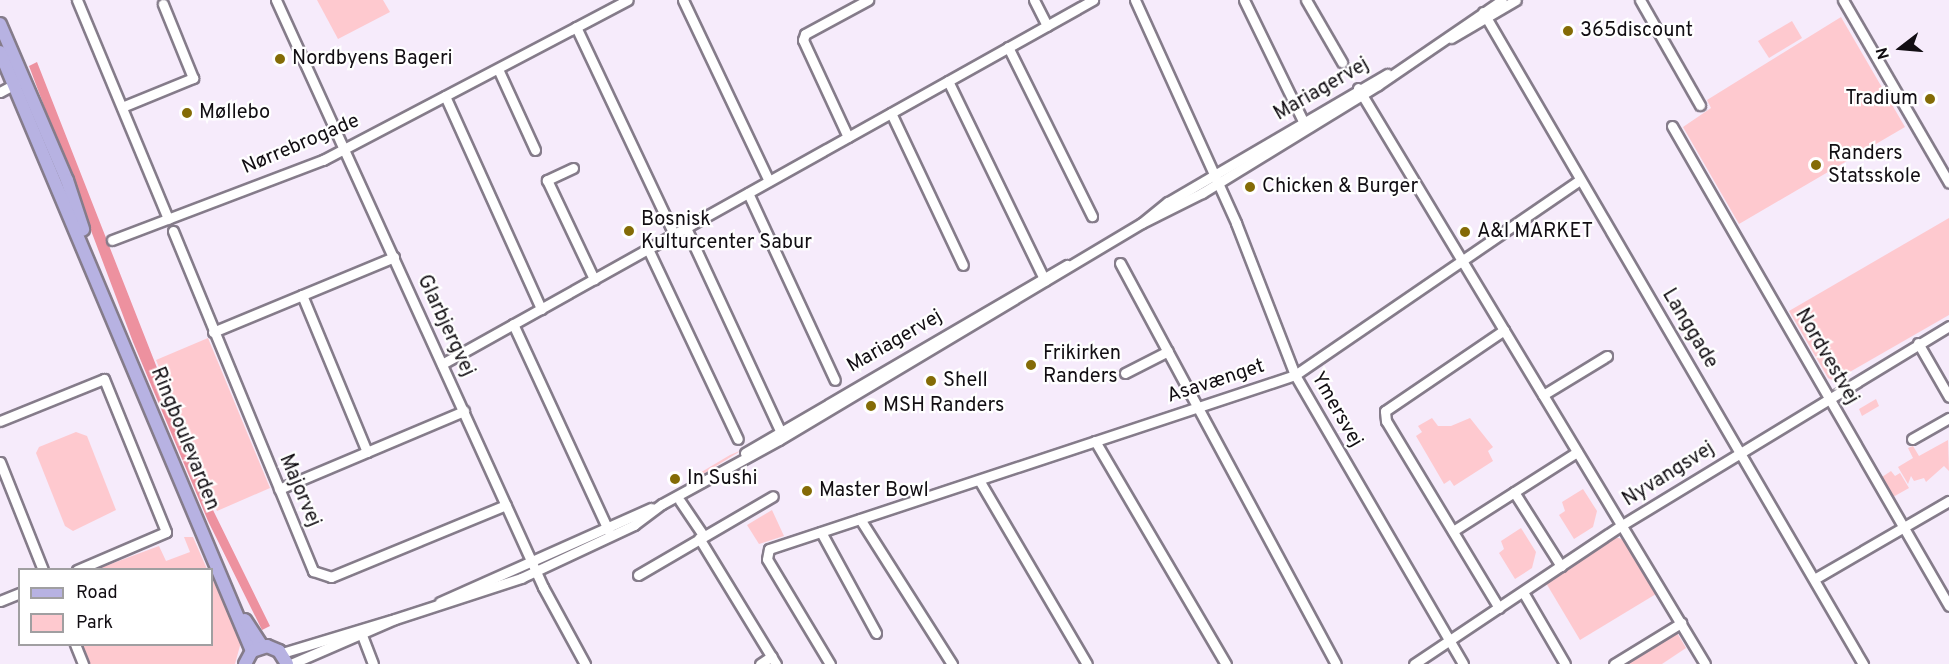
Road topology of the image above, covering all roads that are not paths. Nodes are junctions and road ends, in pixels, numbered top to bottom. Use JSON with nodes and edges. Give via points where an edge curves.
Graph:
{"nodes":[{"id":1,"x":77,"y":0,"type":"edge"},
{"id":2,"x":276,"y":0,"type":"edge"},
{"id":3,"x":628,"y":0,"type":"edge"},
{"id":4,"x":683,"y":0,"type":"edge"},
{"id":5,"x":868,"y":0,"type":"edge"},
{"id":6,"x":1034,"y":0,"type":"edge"},
{"id":7,"x":1093,"y":0,"type":"edge"},
{"id":8,"x":1135,"y":0,"type":"edge"},
{"id":9,"x":1244,"y":0,"type":"edge"},
{"id":10,"x":1306,"y":0,"type":"edge"},
{"id":11,"x":1502,"y":0,"type":"edge"},
{"id":12,"x":1516,"y":0,"type":"edge"},
{"id":13,"x":1641,"y":0,"type":"edge"},
{"id":14,"x":1843,"y":0,"type":"edge"},
{"id":15,"x":163,"y":4,"type":"dead end"},
{"id":16,"x":1485,"y":15,"type":"junction"},
{"id":17,"x":0,"y":24,"type":"edge"},
{"id":18,"x":1047,"y":26,"type":"junction"},
{"id":19,"x":576,"y":27,"type":"junction"},
{"id":20,"x":1008,"y":47,"type":"junction"},
{"id":21,"x":0,"y":52,"type":"edge"},
{"id":22,"x":1342,"y":62,"type":"dead end"},
{"id":23,"x":498,"y":69,"type":"junction"},
{"id":24,"x":948,"y":81,"type":"junction"},
{"id":25,"x":19,"y":82,"type":"junction"},
{"id":26,"x":0,"y":92,"type":"edge"},
{"id":27,"x":1360,"y":92,"type":"junction"},
{"id":28,"x":445,"y":96,"type":"junction"},
{"id":29,"x":1700,"y":105,"type":"dead end"},
{"id":30,"x":122,"y":107,"type":"junction"},
{"id":31,"x":891,"y":113,"type":"junction"},
{"id":32,"x":1305,"y":125,"type":"junction"},
{"id":33,"x":1672,"y":126,"type":"dead end"},
{"id":34,"x":848,"y":137,"type":"junction"},
{"id":35,"x":344,"y":150,"type":"junction"},
{"id":36,"x":535,"y":150,"type":"dead end"},
{"id":37,"x":573,"y":168,"type":"dead end"},
{"id":38,"x":1216,"y":179,"type":"junction"},
{"id":39,"x":1580,"y":180,"type":"junction"},
{"id":40,"x":1948,"y":180,"type":"edge"},
{"id":41,"x":769,"y":182,"type":"junction"},
{"id":42,"x":748,"y":193,"type":"junction"},
{"id":43,"x":1092,"y":216,"type":"dead end"},
{"id":44,"x":168,"y":219,"type":"junction"},
{"id":45,"x":686,"y":228,"type":"junction"},
{"id":46,"x":173,"y":231,"type":"dead end"},
{"id":47,"x":674,"y":234,"type":"junction"},
{"id":48,"x":112,"y":240,"type":"dead end"},
{"id":49,"x":648,"y":249,"type":"junction"},
{"id":50,"x":394,"y":257,"type":"junction"},
{"id":51,"x":1462,"y":261,"type":"junction"},
{"id":52,"x":1120,"y":263,"type":"dead end"},
{"id":53,"x":963,"y":265,"type":"dead end"},
{"id":54,"x":594,"y":279,"type":"junction"},
{"id":55,"x":1044,"y":280,"type":"junction"},
{"id":56,"x":302,"y":295,"type":"junction"},
{"id":57,"x":541,"y":309,"type":"junction"},
{"id":58,"x":513,"y":324,"type":"junction"},
{"id":59,"x":1949,"y":326,"type":"edge"},
{"id":60,"x":1504,"y":330,"type":"junction"},
{"id":61,"x":213,"y":332,"type":"junction"},
{"id":62,"x":1918,"y":343,"type":"junction"},
{"id":63,"x":1168,"y":351,"type":"junction"},
{"id":64,"x":1606,"y":356,"type":"dead end"},
{"id":65,"x":442,"y":364,"type":"junction"},
{"id":66,"x":1125,"y":374,"type":"dead end"},
{"id":67,"x":1295,"y":375,"type":"junction"},
{"id":68,"x":835,"y":380,"type":"dead end"},
{"id":69,"x":1543,"y":395,"type":"junction"},
{"id":70,"x":1828,"y":397,"type":"junction"},
{"id":71,"x":1949,"y":397,"type":"edge"},
{"id":72,"x":1198,"y":407,"type":"junction"},
{"id":73,"x":464,"y":411,"type":"junction"},
{"id":74,"x":1949,"y":418,"type":"edge"},
{"id":75,"x":0,"y":421,"type":"edge"},
{"id":76,"x":781,"y":434,"type":"junction"},
{"id":77,"x":1912,"y":439,"type":"dead end"},
{"id":78,"x":738,"y":440,"type":"dead end"},
{"id":79,"x":1095,"y":441,"type":"junction"},
{"id":80,"x":367,"y":452,"type":"junction"},
{"id":81,"x":1577,"y":452,"type":"junction"},
{"id":82,"x":1741,"y":452,"type":"junction"},
{"id":83,"x":0,"y":462,"type":"edge"},
{"id":84,"x":979,"y":480,"type":"junction"},
{"id":85,"x":279,"y":489,"type":"junction"},
{"id":86,"x":1514,"y":492,"type":"junction"},
{"id":87,"x":773,"y":496,"type":"dead end"},
{"id":88,"x":680,"y":501,"type":"dead end"},
{"id":89,"x":1949,"y":501,"type":"edge"},
{"id":90,"x":506,"y":506,"type":"junction"},
{"id":91,"x":860,"y":519,"type":"junction"},
{"id":92,"x":1622,"y":525,"type":"junction"},
{"id":93,"x":1904,"y":528,"type":"junction"},
{"id":94,"x":1453,"y":531,"type":"junction"},
{"id":95,"x":609,"y":532,"type":"junction"},
{"id":96,"x":821,"y":532,"type":"junction"},
{"id":97,"x":701,"y":536,"type":"junction"},
{"id":98,"x":1561,"y":566,"type":"junction"},
{"id":99,"x":534,"y":567,"type":"junction"},
{"id":100,"x":42,"y":568,"type":"edge"},
{"id":101,"x":82,"y":568,"type":"edge"},
{"id":102,"x":638,"y":575,"type":"dead end"},
{"id":103,"x":1815,"y":578,"type":"junction"},
{"id":104,"x":1523,"y":592,"type":"junction"},
{"id":105,"x":18,"y":594,"type":"edge"},
{"id":106,"x":0,"y":601,"type":"edge"},
{"id":107,"x":1949,"y":606,"type":"edge"},
{"id":108,"x":1499,"y":608,"type":"junction"},
{"id":109,"x":1681,"y":623,"type":"junction"},
{"id":110,"x":360,"y":631,"type":"junction"},
{"id":111,"x":876,"y":633,"type":"dead end"},
{"id":112,"x":1449,"y":641,"type":"junction"},
{"id":113,"x":75,"y":646,"type":"edge"},
{"id":114,"x":257,"y":649,"type":"junction"},
{"id":115,"x":287,"y":660,"type":"edge"},
{"id":116,"x":774,"y":660,"type":"edge"},
{"id":117,"x":83,"y":664,"type":"edge"},
{"id":118,"x":245,"y":664,"type":"edge"},
{"id":119,"x":373,"y":664,"type":"edge"},
{"id":120,"x":585,"y":664,"type":"edge"},
{"id":121,"x":760,"y":664,"type":"edge"},
{"id":122,"x":830,"y":664,"type":"edge"},
{"id":123,"x":952,"y":664,"type":"edge"},
{"id":124,"x":1087,"y":664,"type":"edge"},
{"id":125,"x":1226,"y":664,"type":"edge"},
{"id":126,"x":1336,"y":664,"type":"edge"},
{"id":127,"x":1414,"y":664,"type":"edge"},
{"id":128,"x":1463,"y":664,"type":"edge"},
{"id":129,"x":1565,"y":664,"type":"edge"},
{"id":130,"x":1614,"y":664,"type":"edge"},
{"id":131,"x":1706,"y":664,"type":"edge"},
{"id":132,"x":1863,"y":664,"type":"edge"}],
"edges":[{"from":1,"to":30,"type":"street"},
{"from":2,"to":35,"type":"street","name":"Glarbjergvej"},
{"from":3,"to":19,"type":"street","name":"Nørrebrogade"},
{"from":4,"to":41,"type":"street"},
{"from":5,"to":34,"type":"street","via":[[805,34],[803,40]]},
{"from":6,"to":18,"type":"street"},
{"from":7,"to":18,"type":"street"},
{"from":8,"to":38,"type":"street","name":"Ymersvej"},
{"from":9,"to":32,"type":"street"},
{"from":10,"to":22,"type":"street"},
{"from":11,"to":16,"type":"street","name":"Mariagervej"},
{"from":12,"to":16,"type":"street","name":"Mariagervej"},
{"from":13,"to":29,"type":"street"},
{"from":14,"to":40,"type":"street"},
{"from":15,"to":30,"type":"street","via":[[193,78]]},
{"from":16,"to":27,"type":"street","name":"Mariagervej"},
{"from":16,"to":39,"type":"street","name":"Langgade"},
{"from":17,"to":25,"type":"main road","name":"Ringboulevarden"},
{"from":18,"to":20,"type":"street"},
{"from":19,"to":23,"type":"street","name":"Nørrebrogade"},
{"from":19,"to":47,"type":"street"},
{"from":20,"to":24,"type":"street"},
{"from":20,"to":43,"type":"street"},
{"from":21,"to":25,"type":"main road","name":"Ringboulevarden"},
{"from":23,"to":28,"type":"street","name":"Nørrebrogade"},
{"from":23,"to":36,"type":"street"},
{"from":24,"to":31,"type":"street"},
{"from":24,"to":55,"type":"street"},
{"from":25,"to":26,"type":"street"},
{"from":25,"to":114,"type":"main road","name":"Ringboulevarden","via":[[67,180],[101,287],[234,604]]},
{"from":27,"to":32,"type":"street","name":"Mariagervej"},
{"from":27,"to":51,"type":"street"},
{"from":28,"to":35,"type":"street","name":"Nørrebrogade"},
{"from":28,"to":57,"type":"street"},
{"from":30,"to":44,"type":"street"},
{"from":31,"to":34,"type":"street"},
{"from":31,"to":53,"type":"street"},
{"from":32,"to":38,"type":"street","name":"Mariagervej"},
{"from":33,"to":70,"type":"street","name":"Nordvestvej"},
{"from":34,"to":41,"type":"street"},
{"from":35,"to":44,"type":"street","name":"Nørrebrogade"},
{"from":35,"to":50,"type":"street","name":"Glarbjergvej"},
{"from":37,"to":54,"type":"street","via":[[547,180]]},
{"from":38,"to":55,"type":"street","name":"Mariagervej","via":[[1172,210]]},
{"from":38,"to":67,"type":"street","name":"Ymersvej"},
{"from":39,"to":51,"type":"street","name":"Asavænget"},
{"from":39,"to":82,"type":"street","name":"Langgade"},
{"from":41,"to":42,"type":"street"},
{"from":42,"to":45,"type":"street"},
{"from":42,"to":68,"type":"street"},
{"from":44,"to":48,"type":"street","name":"Nørrebrogade"},
{"from":45,"to":47,"type":"street"},
{"from":45,"to":76,"type":"street"},
{"from":46,"to":61,"type":"street","name":"Majorvej"},
{"from":47,"to":49,"type":"street"},
{"from":49,"to":54,"type":"street"},
{"from":49,"to":78,"type":"street"},
{"from":50,"to":56,"type":"street"},
{"from":50,"to":65,"type":"street","name":"Glarbjergvej"},
{"from":51,"to":60,"type":"street"},
{"from":51,"to":67,"type":"street","name":"Asavænget"},
{"from":52,"to":63,"type":"street"},
{"from":54,"to":57,"type":"street"},
{"from":55,"to":76,"type":"street","name":"Mariagervej"},
{"from":56,"to":61,"type":"street"},
{"from":56,"to":80,"type":"street"},
{"from":57,"to":58,"type":"street"},
{"from":58,"to":65,"type":"street"},
{"from":58,"to":95,"type":"street"},
{"from":59,"to":62,"type":"street","name":"Nyvangsvej"},
{"from":60,"to":69,"type":"street"},
{"from":60,"to":94,"type":"street","via":[[1389,404],[1385,411],[1386,421]]},
{"from":61,"to":85,"type":"street","name":"Majorvej"},
{"from":62,"to":70,"type":"street","name":"Nyvangsvej"},
{"from":62,"to":71,"type":"street"},
{"from":63,"to":66,"type":"street"},
{"from":63,"to":72,"type":"street"},
{"from":64,"to":69,"type":"street"},
{"from":65,"to":73,"type":"street","name":"Glarbjergvej"},
{"from":67,"to":72,"type":"street","name":"Asavænget"},
{"from":67,"to":112,"type":"street","name":"Ymersvej"},
{"from":69,"to":81,"type":"street"},
{"from":70,"to":82,"type":"street","name":"Nyvangsvej"},
{"from":70,"to":93,"type":"street","name":"Nordvestvej"},
{"from":72,"to":79,"type":"street","name":"Asavænget"},
{"from":72,"to":126,"type":"street"},
{"from":73,"to":80,"type":"street"},
{"from":73,"to":90,"type":"street","name":"Glarbjergvej"},
{"from":74,"to":77,"type":"street"},
{"from":75,"to":101,"type":"street","via":[[104,379],[166,532]]},
{"from":76,"to":95,"type":"street","name":"Mariagervej"},
{"from":79,"to":84,"type":"street","name":"Asavænget"},
{"from":79,"to":125,"type":"street"},
{"from":80,"to":85,"type":"street"},
{"from":81,"to":86,"type":"street"},
{"from":81,"to":92,"type":"street"},
{"from":82,"to":92,"type":"street","name":"Nyvangsvej"},
{"from":82,"to":103,"type":"street","name":"Langgade"},
{"from":83,"to":100,"type":"street"},
{"from":84,"to":91,"type":"street","name":"Asavænget"},
{"from":84,"to":124,"type":"street"},
{"from":85,"to":90,"type":"street","name":"Majorvej","via":[[313,571],[326,578]]},
{"from":86,"to":94,"type":"street"},
{"from":86,"to":98,"type":"street"},
{"from":87,"to":97,"type":"street"},
{"from":88,"to":97,"type":"street"},
{"from":89,"to":93,"type":"street"},
{"from":90,"to":99,"type":"street","name":"Glarbjergvej"},
{"from":91,"to":96,"type":"street","name":"Asavænget"},
{"from":91,"to":123,"type":"street"},
{"from":92,"to":98,"type":"street","name":"Nyvangsvej"},
{"from":92,"to":109,"type":"street"},
{"from":93,"to":103,"type":"street"},
{"from":93,"to":107,"type":"street","name":"Nordvestvej"},
{"from":94,"to":108,"type":"street"},
{"from":95,"to":99,"type":"street","name":"Mariagervej"},
{"from":96,"to":111,"type":"street"},
{"from":96,"to":122,"type":"street","name":"Asavænget","via":[[769,549],[767,559]]},
{"from":97,"to":102,"type":"street"},
{"from":97,"to":116,"type":"street"},
{"from":98,"to":104,"type":"street","name":"Nyvangsvej"},
{"from":99,"to":110,"type":"street","name":"Mariagervej","via":[[470,597],[440,602]]},
{"from":99,"to":120,"type":"street","name":"Glarbjergvej"},
{"from":103,"to":132,"type":"street","name":"Langgade"},
{"from":104,"to":108,"type":"street","name":"Nyvangsvej"},
{"from":104,"to":129,"type":"street"},
{"from":105,"to":106,"type":"street"},
{"from":108,"to":112,"type":"street","name":"Nyvangsvej"},
{"from":109,"to":130,"type":"street"},
{"from":109,"to":131,"type":"street"},
{"from":110,"to":115,"type":"street","name":"Mariagervej"},
{"from":110,"to":115,"type":"street","name":"Mariagervej"},
{"from":110,"to":119,"type":"street"},
{"from":112,"to":127,"type":"street","name":"Nyvangsvej"},
{"from":112,"to":128,"type":"street","name":"Ymersvej"},
{"from":113,"to":117,"type":"street"},
{"from":114,"to":115,"type":"main road"},
{"from":114,"to":118,"type":"main road"},
{"from":116,"to":121,"type":"street"}]}
